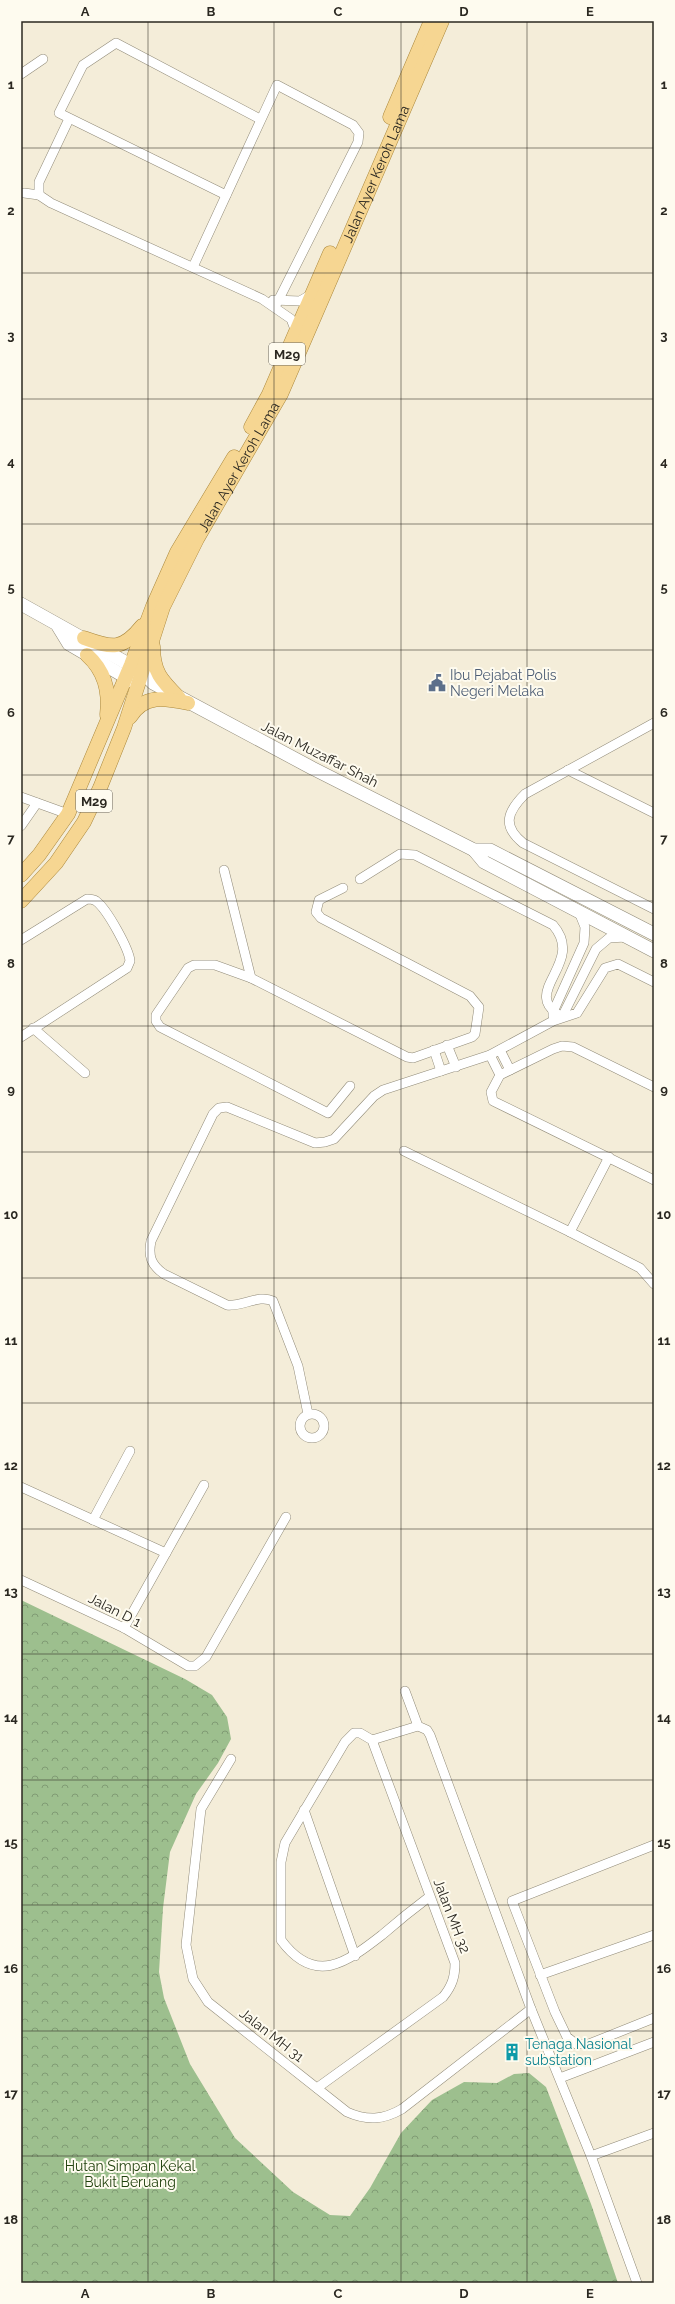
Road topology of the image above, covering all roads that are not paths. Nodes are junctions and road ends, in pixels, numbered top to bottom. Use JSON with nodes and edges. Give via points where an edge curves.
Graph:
{"nodes":[{"id":1,"x":431,"y":21,"type":"edge"},
{"id":2,"x":442,"y":21,"type":"edge"},
{"id":3,"x":43,"y":59,"type":"dead end"},
{"id":4,"x":21,"y":74,"type":"edge"},
{"id":5,"x":69,"y":119,"type":"junction"},
{"id":6,"x":260,"y":119,"type":"junction"},
{"id":7,"x":24,"y":193,"type":"dead end"},
{"id":8,"x":39,"y":195,"type":"junction"},
{"id":9,"x":226,"y":195,"type":"junction"},
{"id":10,"x":193,"y":267,"type":"junction"},
{"id":11,"x":313,"y":293,"type":"junction"},
{"id":12,"x":277,"y":304,"type":"junction"},
{"id":13,"x":296,"y":332,"type":"junction"},
{"id":14,"x":21,"y":604,"type":"edge"},
{"id":15,"x":152,"y":622,"type":"junction"},
{"id":16,"x":58,"y":626,"type":"junction"},
{"id":17,"x":84,"y":638,"type":"junction"},
{"id":18,"x":87,"y":655,"type":"junction"},
{"id":19,"x":134,"y":674,"type":"junction"},
{"id":20,"x":184,"y":700,"type":"junction"},
{"id":21,"x":653,"y":724,"type":"edge"},
{"id":22,"x":105,"y":727,"type":"junction"},
{"id":23,"x":124,"y":728,"type":"junction"},
{"id":24,"x":568,"y":770,"type":"junction"},
{"id":25,"x":21,"y":797,"type":"edge"},
{"id":26,"x":37,"y":802,"type":"junction"},
{"id":27,"x":654,"y":813,"type":"edge"},
{"id":28,"x":68,"y":814,"type":"junction"},
{"id":29,"x":21,"y":826,"type":"edge"},
{"id":30,"x":474,"y":850,"type":"junction"},
{"id":31,"x":224,"y":870,"type":"dead end"},
{"id":32,"x":21,"y":875,"type":"edge"},
{"id":33,"x":360,"y":878,"type":"dead end"},
{"id":34,"x":343,"y":888,"type":"dead end"},
{"id":35,"x":21,"y":901,"type":"edge"},
{"id":36,"x":654,"y":909,"type":"edge"},
{"id":37,"x":579,"y":912,"type":"junction"},
{"id":38,"x":654,"y":934,"type":"edge"},
{"id":39,"x":626,"y":937,"type":"junction"},
{"id":40,"x":21,"y":940,"type":"edge"},
{"id":41,"x":654,"y":951,"type":"edge"},
{"id":42,"x":251,"y":978,"type":"junction"},
{"id":43,"x":654,"y":982,"type":"edge"},
{"id":44,"x":553,"y":1016,"type":"junction"},
{"id":45,"x":562,"y":1017,"type":"junction"},
{"id":46,"x":33,"y":1028,"type":"junction"},
{"id":47,"x":21,"y":1037,"type":"edge"},
{"id":48,"x":447,"y":1045,"type":"junction"},
{"id":49,"x":434,"y":1050,"type":"junction"},
{"id":50,"x":500,"y":1050,"type":"junction"},
{"id":51,"x":490,"y":1055,"type":"junction"},
{"id":52,"x":456,"y":1068,"type":"junction"},
{"id":53,"x":510,"y":1070,"type":"junction"},
{"id":54,"x":442,"y":1071,"type":"junction"},
{"id":55,"x":85,"y":1073,"type":"dead end"},
{"id":56,"x":500,"y":1075,"type":"junction"},
{"id":57,"x":350,"y":1086,"type":"dead end"},
{"id":58,"x":654,"y":1087,"type":"edge"},
{"id":59,"x":404,"y":1152,"type":"dead end"},
{"id":60,"x":609,"y":1157,"type":"junction"},
{"id":61,"x":654,"y":1180,"type":"edge"},
{"id":62,"x":570,"y":1232,"type":"junction"},
{"id":63,"x":654,"y":1284,"type":"edge"},
{"id":64,"x":308,"y":1414,"type":"dead end"},
{"id":65,"x":130,"y":1451,"type":"dead end"},
{"id":66,"x":204,"y":1486,"type":"dead end"},
{"id":67,"x":21,"y":1487,"type":"edge"},
{"id":68,"x":286,"y":1517,"type":"dead end"},
{"id":69,"x":93,"y":1520,"type":"junction"},
{"id":70,"x":166,"y":1553,"type":"junction"},
{"id":71,"x":21,"y":1580,"type":"edge"},
{"id":72,"x":124,"y":1628,"type":"junction"},
{"id":73,"x":405,"y":1691,"type":"dead end"},
{"id":74,"x":418,"y":1726,"type":"junction"},
{"id":75,"x":372,"y":1740,"type":"junction"},
{"id":76,"x":231,"y":1759,"type":"dead end"},
{"id":77,"x":304,"y":1810,"type":"junction"},
{"id":78,"x":654,"y":1845,"type":"edge"},
{"id":79,"x":430,"y":1897,"type":"junction"},
{"id":80,"x":654,"y":1935,"type":"edge"},
{"id":81,"x":355,"y":1956,"type":"junction"},
{"id":82,"x":540,"y":1975,"type":"junction"},
{"id":83,"x":531,"y":2009,"type":"junction"},
{"id":84,"x":654,"y":2018,"type":"edge"},
{"id":85,"x":654,"y":2042,"type":"edge"},
{"id":86,"x":560,"y":2078,"type":"junction"},
{"id":87,"x":317,"y":2088,"type":"junction"},
{"id":88,"x":654,"y":2133,"type":"edge"},
{"id":89,"x":591,"y":2156,"type":"junction"},
{"id":90,"x":637,"y":2283,"type":"edge"}],
"edges":[{"from":1,"to":11,"type":"main road","name":"Jalan Ayer Keroh Lama","number":"M29"},
{"from":2,"to":15,"type":"main road","name":"Jalan Ayer Keroh Lama","number":"M29","via":[[281,394],[198,539],[163,607]]},
{"from":3,"to":4,"type":"street"},
{"from":5,"to":6,"type":"street","via":[[59,113],[83,66],[116,43]]},
{"from":5,"to":8,"type":"street","via":[[39,182]]},
{"from":5,"to":9,"type":"street"},
{"from":6,"to":9,"type":"street"},
{"from":6,"to":12,"type":"street","via":[[277,85],[353,125],[359,132],[358,142]]},
{"from":7,"to":8,"type":"street"},
{"from":8,"to":10,"type":"street","via":[[51,203]]},
{"from":9,"to":10,"type":"street"},
{"from":10,"to":12,"type":"street"},
{"from":11,"to":12,"type":"street","via":[[300,301]]},
{"from":11,"to":13,"type":"main road","name":"Jalan Ayer Keroh Lama","number":"M29"},
{"from":12,"to":13,"type":"street","via":[[291,319]]},
{"from":13,"to":15,"type":"main road","name":"Jalan Ayer Keroh Lama","number":"M29","via":[[245,440],[177,552]]},
{"from":14,"to":16,"type":"main road"},
{"from":15,"to":17,"type":"main road","via":[[119,646],[102,645]]},
{"from":15,"to":19,"type":"main road","name":"Jalan Ayer Keroh Lama","number":"M29"},
{"from":15,"to":20,"type":"main road","via":[[155,668],[162,680]]},
{"from":16,"to":17,"type":"main road"},
{"from":16,"to":18,"type":"main road","via":[[69,644]]},
{"from":17,"to":19,"type":"main road"},
{"from":18,"to":19,"type":"main road"},
{"from":18,"to":22,"type":"main road","via":[[100,667],[105,681],[108,708]]},
{"from":19,"to":20,"type":"main road","name":"Jalan Muzaffar Shah"},
{"from":19,"to":22,"type":"main road","name":"Jalan Ayer Keroh Lama","number":"M29"},
{"from":19,"to":23,"type":"main road","name":"Jalan Ayer Keroh Lama","number":"M29"},
{"from":20,"to":23,"type":"main road","via":[[163,698],[144,702],[132,714]]},
{"from":20,"to":30,"type":"main road","name":"Jalan Muzaffar Shah"},
{"from":21,"to":24,"type":"street"},
{"from":22,"to":28,"type":"main road","name":"Jalan Ayer Keroh Lama","number":"M29"},
{"from":23,"to":35,"type":"main road","name":"Jalan Ayer Keroh Lama","number":"M29","via":[[84,822],[56,863]]},
{"from":24,"to":27,"type":"street"},
{"from":24,"to":36,"type":"street","via":[[525,794],[517,802],[509,820],[510,829],[523,843]]},
{"from":25,"to":26,"type":"street"},
{"from":26,"to":28,"type":"street"},
{"from":26,"to":29,"type":"street"},
{"from":28,"to":32,"type":"main road","name":"Jalan Ayer Keroh Lama","number":"M29","via":[[39,855]]},
{"from":30,"to":37,"type":"main road","name":"Jalan Muzaffar Shah","via":[[484,862]]},
{"from":30,"to":38,"type":"main road","name":"Jalan Muzaffar Shah","via":[[490,850]]},
{"from":31,"to":42,"type":"street"},
{"from":33,"to":44,"type":"street","via":[[400,854],[415,855],[553,925],[564,950],[561,963],[545,995]]},
{"from":34,"to":48,"type":"street","via":[[319,900],[316,912],[321,918],[463,990],[479,1007],[475,1034]]},
{"from":37,"to":39,"type":"main road","name":"Jalan Muzaffar Shah"},
{"from":37,"to":44,"type":"street","via":[[585,927],[584,943]]},
{"from":39,"to":41,"type":"main road","name":"Jalan Muzaffar Shah"},
{"from":39,"to":45,"type":"street","via":[[609,938],[596,949]]},
{"from":40,"to":46,"type":"street","via":[[87,899],[93,899],[101,906],[117,931],[130,957],[127,968]]},
{"from":42,"to":49,"type":"street","via":[[400,1055],[413,1058]]},
{"from":42,"to":57,"type":"street","via":[[215,965],[194,965],[188,968],[156,1015],[156,1021],[160,1027],[328,1113]]},
{"from":43,"to":45,"type":"street","via":[[618,964],[605,968],[580,1010],[572,1016]]},
{"from":44,"to":45,"type":"street"},
{"from":44,"to":50,"type":"street"},
{"from":46,"to":47,"type":"street"},
{"from":46,"to":55,"type":"street"},
{"from":48,"to":49,"type":"street"},
{"from":48,"to":52,"type":"street"},
{"from":49,"to":54,"type":"street"},
{"from":50,"to":51,"type":"street"},
{"from":50,"to":53,"type":"street"},
{"from":51,"to":52,"type":"street"},
{"from":51,"to":56,"type":"street"},
{"from":52,"to":54,"type":"street"},
{"from":53,"to":56,"type":"street"},
{"from":53,"to":58,"type":"street","via":[[553,1049],[562,1046],[573,1047]]},
{"from":54,"to":64,"type":"street","via":[[383,1090],[374,1096],[334,1138],[325,1142],[315,1143],[227,1107],[219,1108],[213,1114],[151,1241],[149,1253],[154,1267],[169,1277],[227,1305],[263,1299],[273,1301],[298,1366]]},
{"from":56,"to":60,"type":"street","via":[[491,1092],[493,1101]]},
{"from":59,"to":62,"type":"street"},
{"from":60,"to":61,"type":"street"},
{"from":60,"to":62,"type":"street"},
{"from":62,"to":63,"type":"street","via":[[640,1268]]},
{"from":65,"to":69,"type":"street"},
{"from":66,"to":70,"type":"street"},
{"from":67,"to":69,"type":"street"},
{"from":68,"to":72,"type":"street","name":"Jalan D 1","via":[[206,1657],[195,1666],[188,1666]]},
{"from":69,"to":70,"type":"street"},
{"from":70,"to":72,"type":"street"},
{"from":71,"to":72,"type":"street","name":"Jalan D 1"},
{"from":73,"to":74,"type":"street"},
{"from":74,"to":75,"type":"street"},
{"from":74,"to":83,"type":"street","via":[[427,1730],[430,1735]]},
{"from":75,"to":77,"type":"street","via":[[360,1733],[354,1733],[345,1742]]},
{"from":75,"to":79,"type":"street","name":"Jalan MH 32"},
{"from":76,"to":87,"type":"street","name":"Jalan MH 31","via":[[201,1808],[186,1945],[188,1963],[193,1979],[208,2002]]},
{"from":77,"to":81,"type":"street"},
{"from":77,"to":81,"type":"street","via":[[285,1843],[281,1862],[281,1940],[288,1951],[302,1961],[316,1966],[331,1966]]},
{"from":78,"to":82,"type":"street","via":[[512,1902]]},
{"from":79,"to":81,"type":"street"},
{"from":79,"to":87,"type":"street","name":"Jalan MH 32","via":[[455,1963],[455,1975],[450,1988],[443,1997]]},
{"from":80,"to":82,"type":"street"},
{"from":82,"to":84,"type":"street","via":[[567,2037],[576,2044],[589,2044]]},
{"from":83,"to":86,"type":"street"},
{"from":83,"to":87,"type":"street","name":"Jalan MH 31","via":[[391,2116],[381,2119],[358,2117],[347,2112]]},
{"from":85,"to":86,"type":"street"},
{"from":86,"to":89,"type":"street"},
{"from":88,"to":89,"type":"street"},
{"from":89,"to":90,"type":"street"}]}
